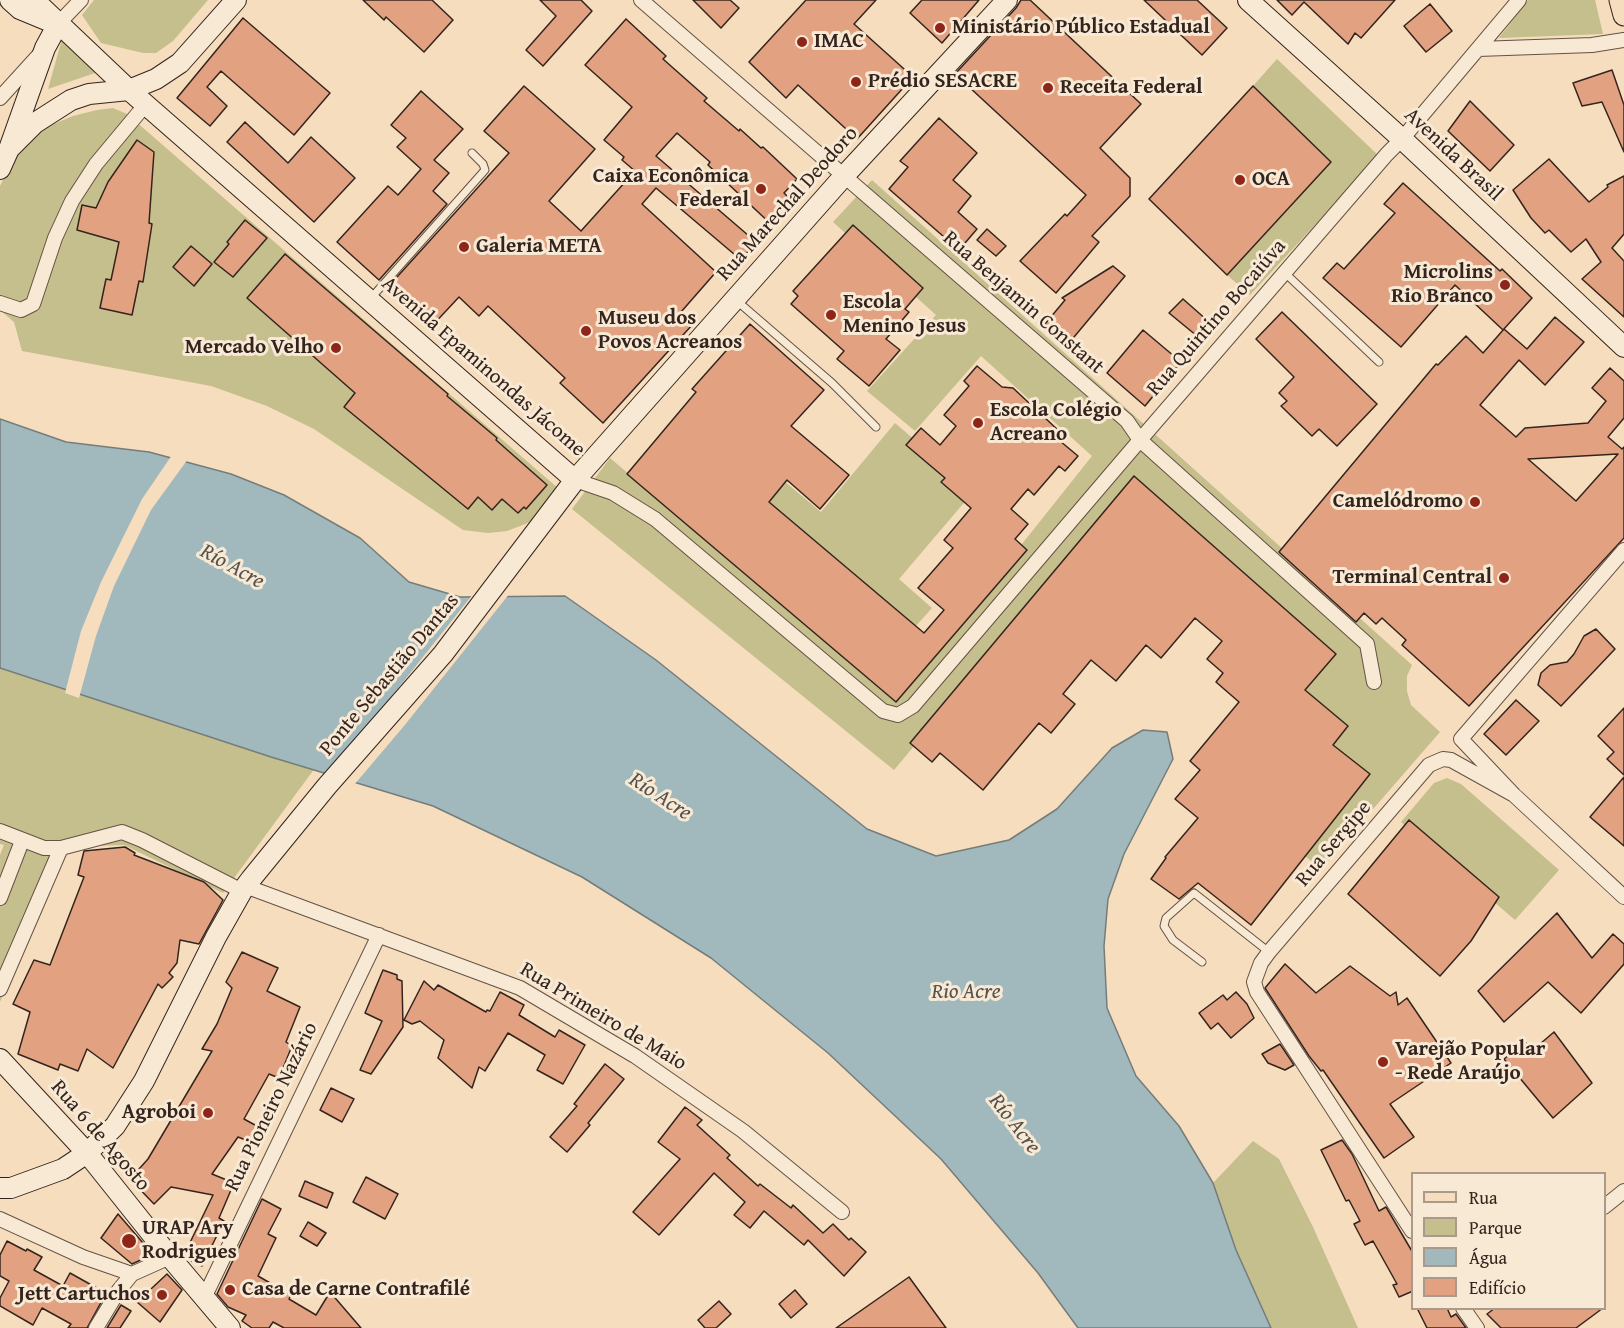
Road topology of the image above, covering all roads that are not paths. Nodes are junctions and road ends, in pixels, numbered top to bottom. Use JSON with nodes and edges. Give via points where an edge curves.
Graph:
{"nodes":[{"id":1,"x":10,"y":0,"type":"edge"},
{"id":2,"x":34,"y":0,"type":"edge"},
{"id":3,"x":81,"y":0,"type":"edge"},
{"id":4,"x":236,"y":0,"type":"edge"},
{"id":5,"x":641,"y":0,"type":"edge"},
{"id":6,"x":1007,"y":0,"type":"edge"},
{"id":7,"x":1248,"y":0,"type":"edge"},
{"id":8,"x":1519,"y":0,"type":"edge"},
{"id":9,"x":1620,"y":0,"type":"edge"},
{"id":10,"x":1624,"y":15,"type":"edge"},
{"id":11,"x":58,"y":24,"type":"junction"},
{"id":12,"x":1624,"y":40,"type":"edge"},
{"id":13,"x":45,"y":48,"type":"junction"},
{"id":14,"x":1478,"y":49,"type":"junction"},
{"id":15,"x":129,"y":90,"type":"junction"},
{"id":16,"x":0,"y":98,"type":"edge"},
{"id":17,"x":146,"y":104,"type":"junction"},
{"id":18,"x":1402,"y":139,"type":"junction"},
{"id":19,"x":9,"y":149,"type":"junction"},
{"id":20,"x":472,"y":153,"type":"dead end"},
{"id":21,"x":0,"y":169,"type":"edge"},
{"id":22,"x":844,"y":176,"type":"junction"},
{"id":23,"x":1285,"y":273,"type":"junction"},
{"id":24,"x":735,"y":299,"type":"junction"},
{"id":25,"x":369,"y":300,"type":"junction"},
{"id":26,"x":0,"y":303,"type":"edge"},
{"id":27,"x":1624,"y":347,"type":"edge"},
{"id":28,"x":1379,"y":362,"type":"dead end"},
{"id":29,"x":876,"y":427,"type":"dead end"},
{"id":30,"x":1140,"y":440,"type":"junction"},
{"id":31,"x":575,"y":480,"type":"junction"},
{"id":32,"x":562,"y":498,"type":"joint"},
{"id":33,"x":1624,"y":550,"type":"edge"},
{"id":34,"x":1374,"y":682,"type":"dead end"},
{"id":35,"x":898,"y":715,"type":"joint"},
{"id":36,"x":1514,"y":795,"type":"junction"},
{"id":37,"x":0,"y":831,"type":"edge"},
{"id":38,"x":22,"y":841,"type":"junction"},
{"id":39,"x":61,"y":848,"type":"junction"},
{"id":40,"x":246,"y":885,"type":"junction"},
{"id":41,"x":1624,"y":897,"type":"edge"},
{"id":42,"x":0,"y":898,"type":"edge"},
{"id":43,"x":379,"y":935,"type":"junction"},
{"id":44,"x":1265,"y":958,"type":"junction"},
{"id":45,"x":1202,"y":962,"type":"dead end"},
{"id":46,"x":0,"y":989,"type":"edge"},
{"id":47,"x":0,"y":1059,"type":"edge"},
{"id":48,"x":87,"y":1153,"type":"junction"},
{"id":49,"x":0,"y":1188,"type":"edge"},
{"id":50,"x":1624,"y":1191,"type":"edge"},
{"id":51,"x":1606,"y":1206,"type":"edge"},
{"id":52,"x":842,"y":1212,"type":"dead end"},
{"id":53,"x":0,"y":1219,"type":"edge"},
{"id":54,"x":1411,"y":1228,"type":"edge"},
{"id":55,"x":170,"y":1257,"type":"junction"},
{"id":56,"x":132,"y":1274,"type":"junction"},
{"id":57,"x":204,"y":1298,"type":"junction"},
{"id":58,"x":1470,"y":1311,"type":"edge"},
{"id":59,"x":96,"y":1328,"type":"edge"},
{"id":60,"x":230,"y":1328,"type":"edge"},
{"id":61,"x":1477,"y":1328,"type":"edge"}],
"edges":[{"from":1,"to":11,"type":"main road","name":"Avenida Epaminondas Jácome","via":[[20,9]]},
{"from":2,"to":11,"type":"main road","name":"Avenida Epaminondas Jácome"},
{"from":3,"to":11,"type":"street"},
{"from":4,"to":15,"type":"main road","via":[[180,63]]},
{"from":5,"to":22,"type":"street","name":"Rua Benjamin Constant"},
{"from":6,"to":22,"type":"main road","name":"Rua Marechal Deodoro"},
{"from":7,"to":18,"type":"main road","name":"Avenida Brasil"},
{"from":8,"to":14,"type":"street","name":"Rua Quintino Bocaiúva"},
{"from":9,"to":10,"type":"main road"},
{"from":11,"to":13,"type":"main road"},
{"from":11,"to":15,"type":"main road","name":"Avenida Epaminondas Jácome"},
{"from":12,"to":14,"type":"street","via":[[1592,45]]},
{"from":13,"to":16,"type":"street"},
{"from":13,"to":19,"type":"main road"},
{"from":14,"to":18,"type":"street","name":"Rua Quintino Bocaiúva"},
{"from":15,"to":17,"type":"main road","name":"Avenida Epaminondas Jácome"},
{"from":15,"to":19,"type":"main road","via":[[71,100],[35,123]]},
{"from":17,"to":25,"type":"main road","name":"Avenida Epaminondas Jácome"},
{"from":17,"to":26,"type":"street","via":[[96,164],[72,201],[33,304],[21,310]]},
{"from":18,"to":23,"type":"street","name":"Rua Quintino Bocaiúva"},
{"from":18,"to":27,"type":"main road","name":"Avenida Brasil"},
{"from":19,"to":21,"type":"main road"},
{"from":20,"to":25,"type":"lane","via":[[485,170]]},
{"from":22,"to":24,"type":"main road","name":"Rua Marechal Deodoro"},
{"from":22,"to":30,"type":"street","name":"Rua Benjamin Constant","via":[[1127,421]]},
{"from":23,"to":28,"type":"lane"},
{"from":23,"to":30,"type":"street","name":"Rua Quintino Bocaiúva"},
{"from":24,"to":29,"type":"lane","via":[[832,383]]},
{"from":24,"to":31,"type":"main road","name":"Rua Marechal Deodoro"},
{"from":25,"to":31,"type":"main road","name":"Avenida Epaminondas Jácome"},
{"from":30,"to":34,"type":"street","name":"Rua Benjamin Constant","via":[[1367,644]]},
{"from":30,"to":35,"type":"street","name":"Rua Quintino Bocaiúva","via":[[913,706]]},
{"from":31,"to":32,"type":"main road","name":"Rua Marechal Deodoro"},
{"from":31,"to":35,"type":"street","name":"Avenida Epaminondas Jácome","via":[[613,493],[655,519],[883,711]]},
{"from":32,"to":40,"type":"main road","name":"Ponte Sebastião Dantas","via":[[443,654]]},
{"from":33,"to":36,"type":"street","via":[[1461,739]]},
{"from":36,"to":41,"type":"street"},
{"from":36,"to":44,"type":"street","name":"Rua Sergipe","via":[[1461,763],[1443,759],[1429,765]]},
{"from":37,"to":38,"type":"street","name":"Rua Primeiro de Maio"},
{"from":38,"to":39,"type":"street","name":"Rua Primeiro de Maio","via":[[44,848]]},
{"from":38,"to":42,"type":"street"},
{"from":39,"to":40,"type":"street","name":"Rua Primeiro de Maio","via":[[122,832]]},
{"from":39,"to":46,"type":"street"},
{"from":40,"to":43,"type":"street","name":"Rua Primeiro de Maio"},
{"from":40,"to":48,"type":"main road","name":"Ponte Sebastião Dantas","via":[[144,1081],[115,1126]]},
{"from":43,"to":52,"type":"street","name":"Rua Primeiro de Maio","via":[[520,988],[635,1056],[743,1131]]},
{"from":43,"to":57,"type":"street","name":"Rua Pioneiro Nazário"},
{"from":44,"to":45,"type":"lane","via":[[1194,893],[1166,918],[1164,927],[1173,940]]},
{"from":44,"to":54,"type":"street","via":[[1254,982],[1257,992]]},
{"from":47,"to":48,"type":"main road","name":"Rua 6 de Agosto"},
{"from":48,"to":49,"type":"main road","name":"Ponte Sebastião Dantas","via":[[63,1168],[11,1188]]},
{"from":48,"to":55,"type":"main road","name":"Rua 6 de Agosto"},
{"from":50,"to":51,"type":"street"},
{"from":53,"to":56,"type":"street","via":[[83,1257]]},
{"from":55,"to":56,"type":"street"},
{"from":55,"to":57,"type":"main road","name":"Rua 6 de Agosto"},
{"from":56,"to":59,"type":"street"},
{"from":57,"to":60,"type":"main road","name":"Rua 6 de Agosto"},
{"from":58,"to":61,"type":"street"}]}
